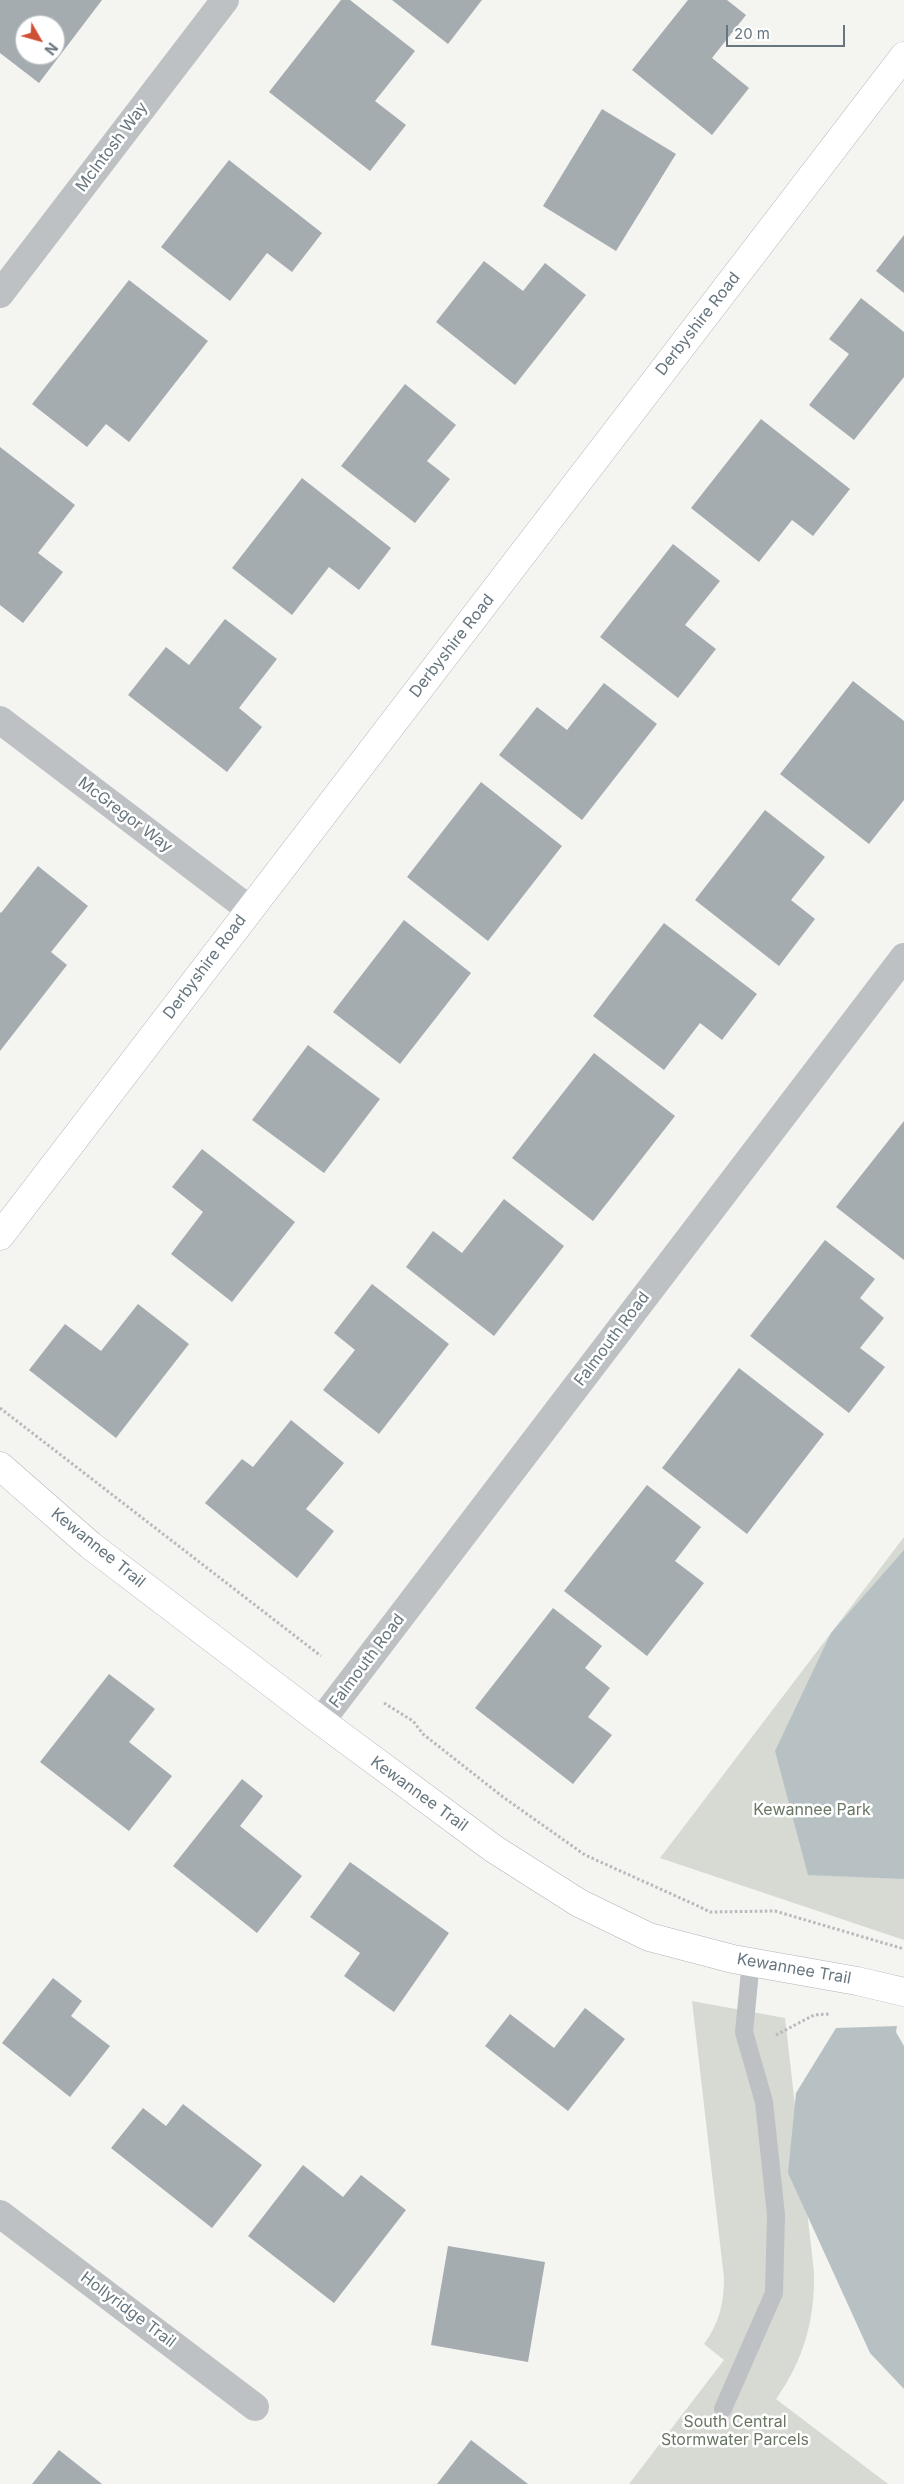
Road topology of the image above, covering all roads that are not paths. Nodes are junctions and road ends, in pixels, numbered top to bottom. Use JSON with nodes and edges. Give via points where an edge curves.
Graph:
{"nodes":[{"id":1,"x":224,"y":0,"type":"edge"},
{"id":2,"x":904,"y":56,"type":"edge"},
{"id":3,"x":0,"y":294,"type":"edge"},
{"id":4,"x":0,"y":720,"type":"edge"},
{"id":5,"x":249,"y":909,"type":"junction"},
{"id":6,"x":904,"y":957,"type":"edge"},
{"id":7,"x":0,"y":1236,"type":"edge"},
{"id":8,"x":0,"y":1466,"type":"edge"},
{"id":9,"x":321,"y":1721,"type":"junction"},
{"id":10,"x":751,"y":1962,"type":"junction"},
{"id":11,"x":904,"y":1992,"type":"edge"},
{"id":12,"x":0,"y":2214,"type":"edge"},
{"id":13,"x":255,"y":2407,"type":"dead end"},
{"id":14,"x":723,"y":2409,"type":"dead end"}],
"edges":[{"from":1,"to":3,"type":"street","name":"McIntosh Way"},
{"from":2,"to":5,"type":"street","name":"Derbyshire Road"},
{"from":4,"to":5,"type":"street","name":"McGregor Way"},
{"from":5,"to":7,"type":"street","name":"Derbyshire Road"},
{"from":6,"to":9,"type":"street","name":"Falmouth Road"},
{"from":8,"to":9,"type":"street","name":"Kewannee Trail","via":[[90,1545]]},
{"from":9,"to":10,"type":"street","name":"Kewannee Trail","via":[[494,1849],[578,1903],[649,1937]]},
{"from":10,"to":11,"type":"street","name":"Kewannee Trail"},
{"from":10,"to":14,"type":"lane","via":[[744,2032],[764,2102],[776,2215],[774,2293]]},
{"from":12,"to":13,"type":"street","name":"Hollyridge Trail"}]}
